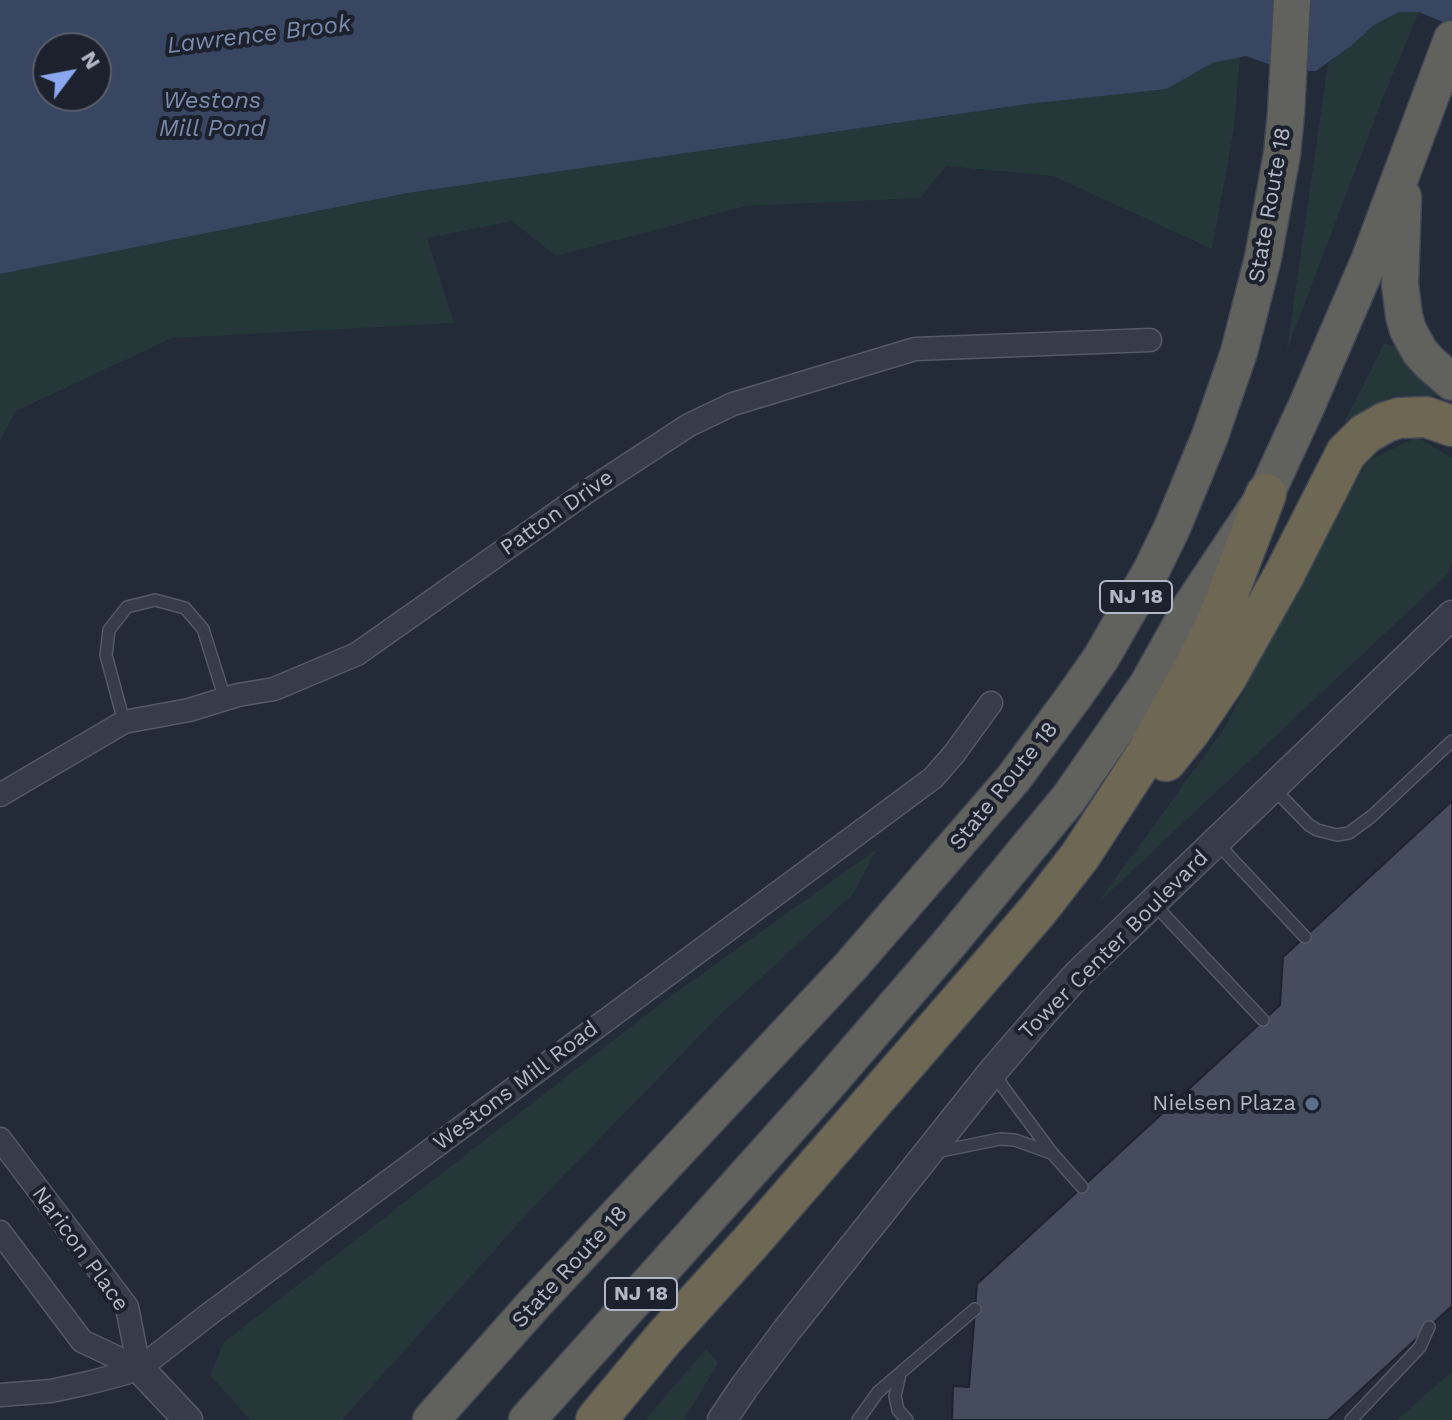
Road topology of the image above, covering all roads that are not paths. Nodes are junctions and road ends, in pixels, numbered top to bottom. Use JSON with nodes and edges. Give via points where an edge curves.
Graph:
{"nodes":[{"id":1,"x":1292,"y":0,"type":"edge"},
{"id":2,"x":1452,"y":39,"type":"edge"},
{"id":3,"x":1404,"y":171,"type":"junction"},
{"id":4,"x":1150,"y":340,"type":"dead end"},
{"id":5,"x":1452,"y":382,"type":"edge"},
{"id":6,"x":1452,"y":426,"type":"edge"},
{"id":7,"x":1266,"y":494,"type":"junction"},
{"id":8,"x":1445,"y":627,"type":"edge"},
{"id":9,"x":225,"y":699,"type":"junction"},
{"id":10,"x":991,"y":703,"type":"dead end"},
{"id":11,"x":124,"y":722,"type":"junction"},
{"id":12,"x":1452,"y":741,"type":"edge"},
{"id":13,"x":1273,"y":788,"type":"junction"},
{"id":14,"x":0,"y":795,"type":"edge"},
{"id":15,"x":1216,"y":842,"type":"junction"},
{"id":16,"x":1080,"y":856,"type":"junction"},
{"id":17,"x":1153,"y":902,"type":"junction"},
{"id":18,"x":1305,"y":937,"type":"dead end"},
{"id":19,"x":1263,"y":1020,"type":"dead end"},
{"id":20,"x":994,"y":1070,"type":"junction"},
{"id":21,"x":0,"y":1139,"type":"edge"},
{"id":22,"x":1052,"y":1153,"type":"junction"},
{"id":23,"x":927,"y":1154,"type":"junction"},
{"id":24,"x":1082,"y":1187,"type":"dead end"},
{"id":25,"x":0,"y":1232,"type":"edge"},
{"id":26,"x":975,"y":1309,"type":"dead end"},
{"id":27,"x":1429,"y":1327,"type":"dead end"},
{"id":28,"x":139,"y":1368,"type":"junction"},
{"id":29,"x":900,"y":1373,"type":"junction"},
{"id":30,"x":0,"y":1395,"type":"edge"},
{"id":31,"x":188,"y":1420,"type":"edge"},
{"id":32,"x":431,"y":1420,"type":"edge"},
{"id":33,"x":527,"y":1420,"type":"edge"},
{"id":34,"x":596,"y":1420,"type":"edge"},
{"id":35,"x":722,"y":1420,"type":"edge"},
{"id":36,"x":858,"y":1420,"type":"edge"},
{"id":37,"x":907,"y":1420,"type":"edge"},
{"id":38,"x":1351,"y":1420,"type":"edge"}],
"edges":[{"from":1,"to":32,"type":"highway","name":"State Route 18","number":"NJ 18","via":[[1282,154],[1239,352],[1192,481],[1151,571],[1094,668],[1013,779],[850,967]]},
{"from":2,"to":3,"type":"highway","number":"NJ 18"},
{"from":3,"to":5,"type":"highway","via":[[1404,316],[1420,352]]},
{"from":3,"to":7,"type":"highway","number":"NJ 18"},
{"from":4,"to":9,"type":"street","name":"Patton Drive","via":[[915,349],[733,404],[689,425],[588,491],[357,654],[274,689]]},
{"from":6,"to":16,"type":"highway","via":[[1426,417],[1399,418],[1365,434],[1346,453],[1208,706],[1167,761]]},
{"from":7,"to":16,"type":"highway","via":[[1217,623],[1170,713]]},
{"from":7,"to":33,"type":"highway","number":"NJ 18","via":[[1192,605],[1148,684],[1035,841],[821,1092]]},
{"from":8,"to":13,"type":"street","name":"Tower Center Boulevard"},
{"from":9,"to":11,"type":"street","name":"Patton Drive"},
{"from":9,"to":11,"type":"lane","via":[[203,629],[185,608],[155,600],[127,607],[109,630],[106,655]]},
{"from":10,"to":28,"type":"street","name":"Westons Mill Road","via":[[933,778]]},
{"from":11,"to":14,"type":"street","name":"Patton Drive"},
{"from":12,"to":13,"type":"lane","via":[[1349,833],[1317,830]]},
{"from":13,"to":15,"type":"street","name":"Tower Center Boulevard"},
{"from":15,"to":17,"type":"street","name":"Tower Center Boulevard"},
{"from":15,"to":18,"type":"lane"},
{"from":16,"to":34,"type":"highway","via":[[981,978]]},
{"from":17,"to":19,"type":"lane"},
{"from":17,"to":20,"type":"street","name":"Tower Center Boulevard","via":[[1077,975]]},
{"from":20,"to":22,"type":"lane"},
{"from":20,"to":23,"type":"street","name":"Tower Center Boulevard"},
{"from":21,"to":28,"type":"street","name":"Naricon Place","via":[[127,1307]]},
{"from":22,"to":23,"type":"lane","via":[[1000,1139]]},
{"from":22,"to":24,"type":"lane"},
{"from":23,"to":35,"type":"street","name":"Tower Center Boulevard"},
{"from":25,"to":28,"type":"street","via":[[82,1341]]},
{"from":26,"to":29,"type":"lane"},
{"from":27,"to":38,"type":"lane","via":[[1420,1347]]},
{"from":28,"to":30,"type":"street","name":"Westons Mill Road","via":[[51,1391]]},
{"from":28,"to":31,"type":"street"},
{"from":29,"to":36,"type":"lane"},
{"from":29,"to":37,"type":"lane","via":[[895,1396]]}]}
